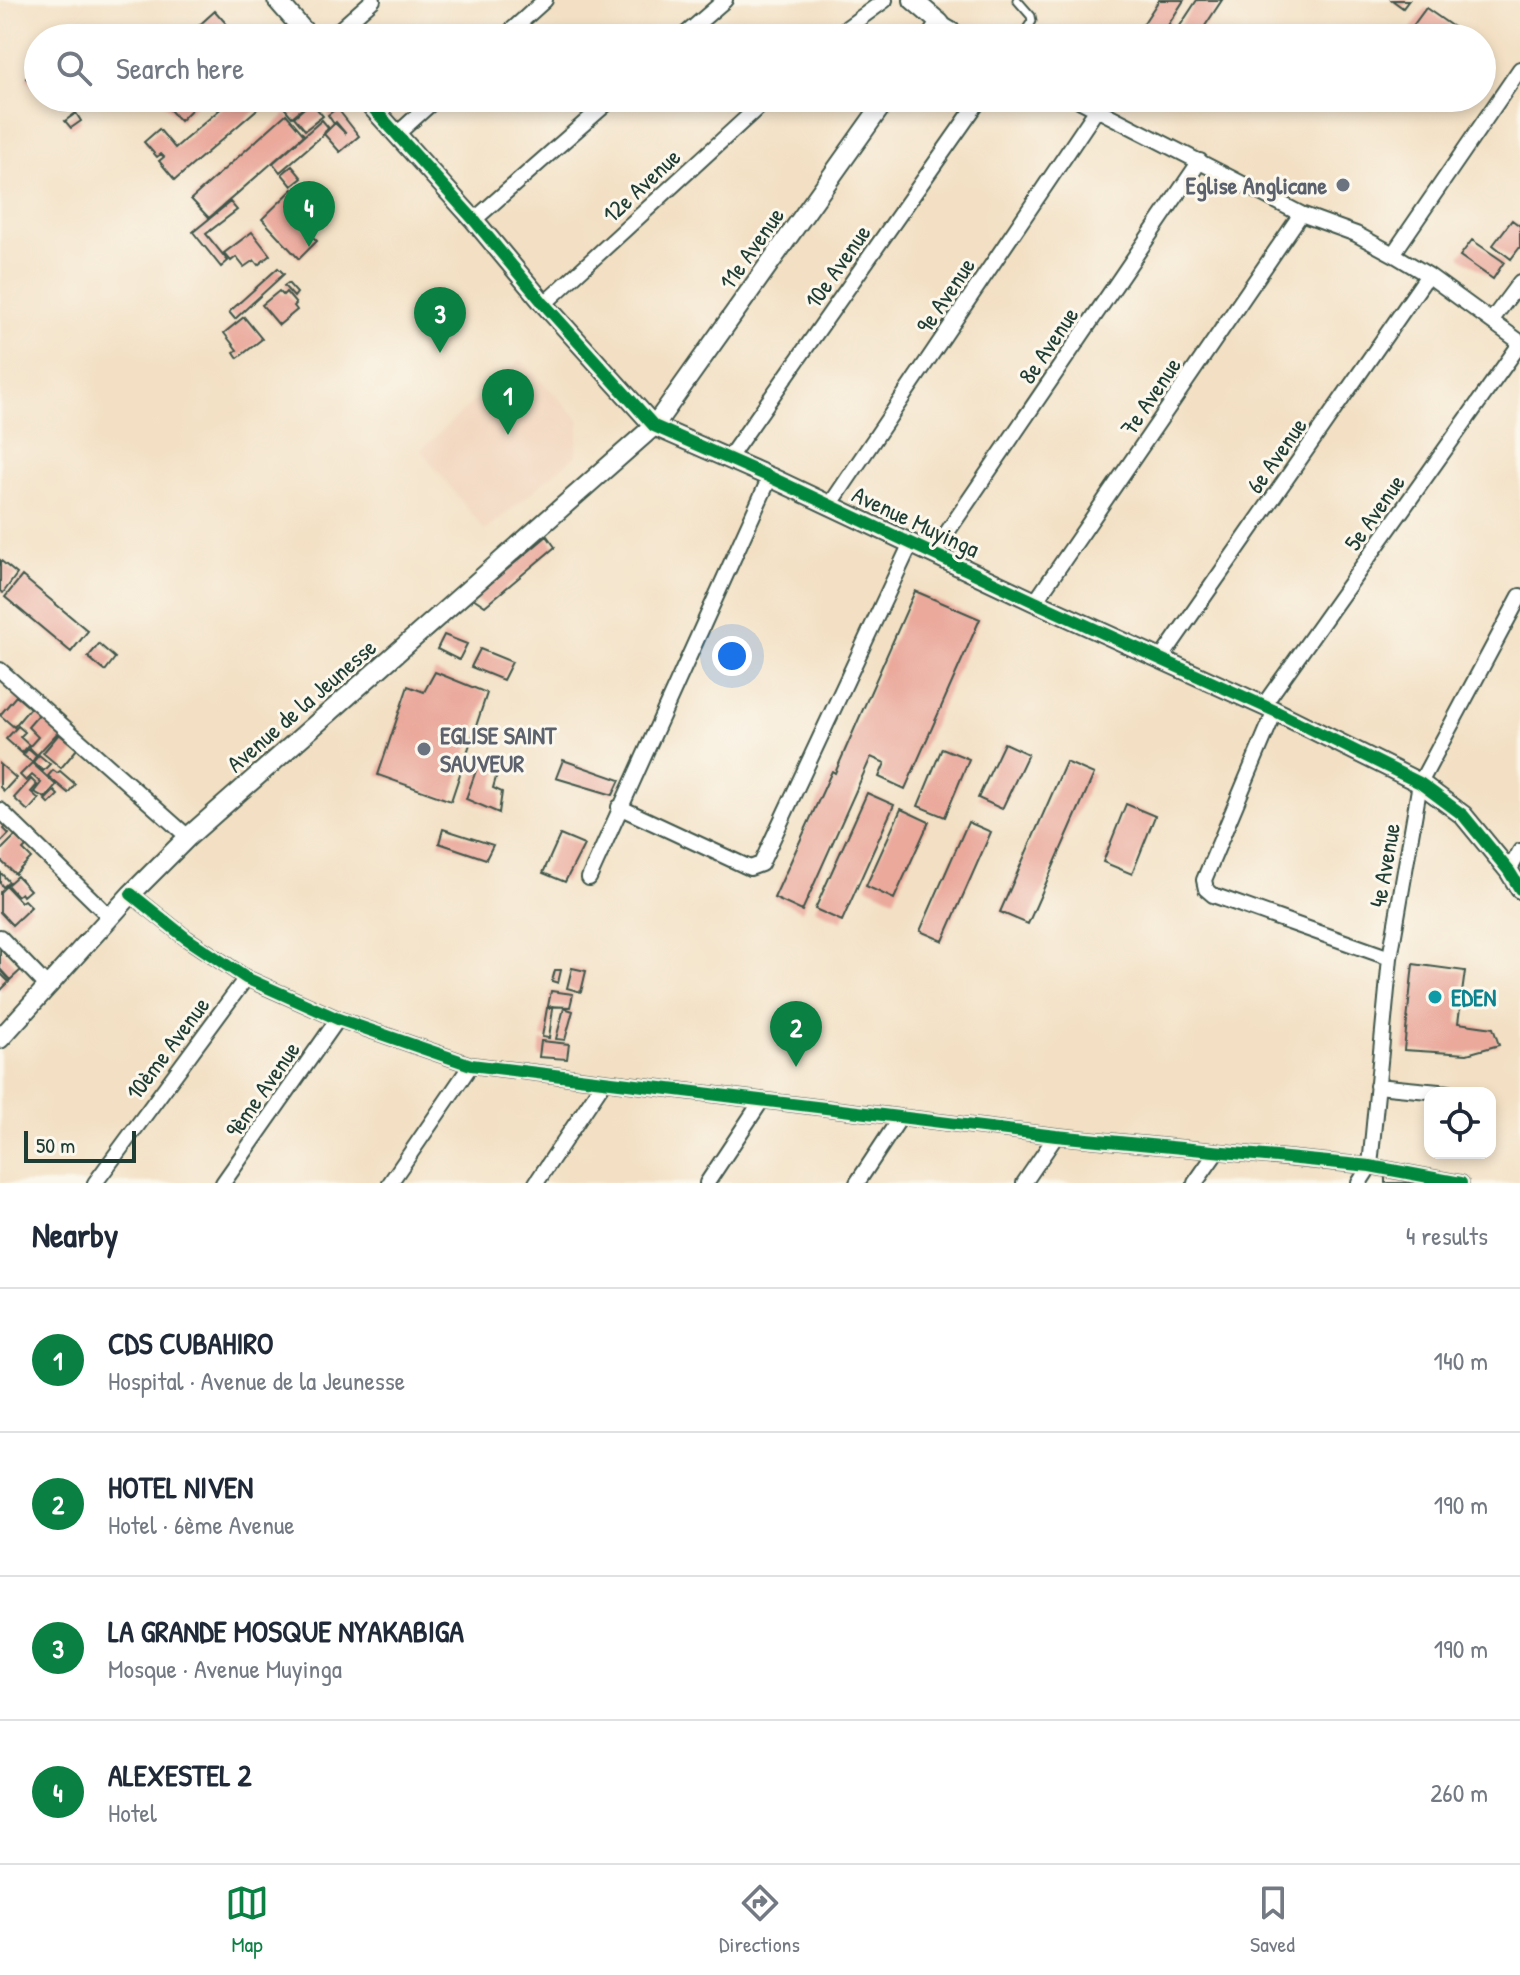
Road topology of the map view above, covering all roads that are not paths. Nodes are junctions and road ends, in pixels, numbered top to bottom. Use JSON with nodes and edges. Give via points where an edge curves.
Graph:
{"nodes":[{"id":1,"x":277,"y":0,"type":"edge"},
{"id":2,"x":373,"y":0,"type":"edge"},
{"id":3,"x":545,"y":0,"type":"edge"},
{"id":4,"x":725,"y":0,"type":"edge"},
{"id":5,"x":885,"y":0,"type":"edge"},
{"id":6,"x":913,"y":0,"type":"edge"},
{"id":7,"x":1017,"y":0,"type":"edge"},
{"id":8,"x":298,"y":24,"type":"edge"},
{"id":9,"x":346,"y":24,"type":"edge"},
{"id":10,"x":518,"y":24,"type":"edge"},
{"id":11,"x":697,"y":24,"type":"edge"},
{"id":12,"x":852,"y":24,"type":"edge"},
{"id":13,"x":931,"y":24,"type":"edge"},
{"id":14,"x":1030,"y":24,"type":"edge"},
{"id":15,"x":1520,"y":69,"type":"edge"},
{"id":16,"x":1496,"y":104,"type":"edge"},
{"id":17,"x":377,"y":112,"type":"edge"},
{"id":18,"x":421,"y":112,"type":"edge"},
{"id":19,"x":597,"y":112,"type":"edge"},
{"id":20,"x":753,"y":112,"type":"edge"},
{"id":21,"x":877,"y":112,"type":"edge"},
{"id":22,"x":971,"y":112,"type":"edge"},
{"id":23,"x":1095,"y":112,"type":"edge"},
{"id":24,"x":1103,"y":112,"type":"edge"},
{"id":25,"x":1490,"y":112,"type":"edge"},
{"id":26,"x":397,"y":134,"type":"junction"},
{"id":27,"x":1200,"y":161,"type":"junction"},
{"id":28,"x":1301,"y":214,"type":"junction"},
{"id":29,"x":474,"y":220,"type":"junction"},
{"id":30,"x":1393,"y":254,"type":"junction"},
{"id":31,"x":1428,"y":275,"type":"junction"},
{"id":32,"x":1520,"y":282,"type":"edge"},
{"id":33,"x":544,"y":304,"type":"junction"},
{"id":34,"x":1491,"y":321,"type":"junction"},
{"id":35,"x":1520,"y":343,"type":"edge"},
{"id":36,"x":654,"y":426,"type":"junction"},
{"id":37,"x":728,"y":459,"type":"junction"},
{"id":38,"x":770,"y":477,"type":"junction"},
{"id":39,"x":830,"y":505,"type":"junction"},
{"id":40,"x":911,"y":543,"type":"junction"},
{"id":41,"x":933,"y":553,"type":"junction"},
{"id":42,"x":1520,"y":596,"type":"edge"},
{"id":43,"x":1035,"y":602,"type":"junction"},
{"id":44,"x":1160,"y":660,"type":"junction"},
{"id":45,"x":0,"y":670,"type":"edge"},
{"id":46,"x":1269,"y":709,"type":"junction"},
{"id":47,"x":1420,"y":783,"type":"junction"},
{"id":48,"x":619,"y":807,"type":"junction"},
{"id":49,"x":0,"y":810,"type":"edge"},
{"id":50,"x":188,"y":837,"type":"junction"},
{"id":51,"x":1520,"y":851,"type":"edge"},
{"id":52,"x":1509,"y":871,"type":"junction"},
{"id":53,"x":589,"y":878,"type":"dead end"},
{"id":54,"x":1520,"y":889,"type":"edge"},
{"id":55,"x":131,"y":894,"type":"junction"},
{"id":56,"x":110,"y":917,"type":"junction"},
{"id":57,"x":0,"y":937,"type":"edge"},
{"id":58,"x":1390,"y":958,"type":"junction"},
{"id":59,"x":246,"y":978,"type":"junction"},
{"id":60,"x":47,"y":986,"type":"junction"},
{"id":61,"x":338,"y":1019,"type":"junction"},
{"id":62,"x":0,"y":1039,"type":"edge"},
{"id":63,"x":471,"y":1065,"type":"junction"},
{"id":64,"x":603,"y":1083,"type":"junction"},
{"id":65,"x":1377,"y":1086,"type":"junction"},
{"id":66,"x":1424,"y":1091,"type":"edge"},
{"id":67,"x":762,"y":1100,"type":"junction"},
{"id":68,"x":900,"y":1118,"type":"junction"},
{"id":69,"x":1056,"y":1136,"type":"junction"},
{"id":70,"x":1216,"y":1153,"type":"junction"},
{"id":71,"x":1370,"y":1166,"type":"junction"},
{"id":72,"x":95,"y":1183,"type":"edge"},
{"id":73,"x":223,"y":1183,"type":"edge"},
{"id":74,"x":390,"y":1183,"type":"edge"},
{"id":75,"x":536,"y":1183,"type":"edge"},
{"id":76,"x":707,"y":1183,"type":"edge"},
{"id":77,"x":857,"y":1183,"type":"edge"},
{"id":78,"x":1024,"y":1183,"type":"edge"},
{"id":79,"x":1195,"y":1183,"type":"edge"},
{"id":80,"x":1359,"y":1183,"type":"edge"},
{"id":81,"x":1461,"y":1183,"type":"edge"}],
"edges":[{"from":1,"to":8,"type":"street"},
{"from":2,"to":9,"type":"street"},
{"from":3,"to":10,"type":"street"},
{"from":4,"to":11,"type":"street"},
{"from":5,"to":12,"type":"street"},
{"from":6,"to":13,"type":"street"},
{"from":7,"to":14,"type":"lane","via":[[1031,16]]},
{"from":15,"to":16,"type":"street"},
{"from":17,"to":26,"type":"street","name":"Avenue Muyinga"},
{"from":18,"to":26,"type":"street"},
{"from":19,"to":29,"type":"street"},
{"from":20,"to":33,"type":"street","name":"12e Avenue"},
{"from":21,"to":36,"type":"street","name":"11e Avenue"},
{"from":22,"to":37,"type":"street","name":"10e Avenue"},
{"from":23,"to":39,"type":"street","name":"9e Avenue"},
{"from":24,"to":27,"type":"street"},
{"from":25,"to":30,"type":"street"},
{"from":26,"to":29,"type":"street","name":"Avenue Muyinga"},
{"from":27,"to":28,"type":"street"},
{"from":27,"to":41,"type":"street","name":"8e Avenue"},
{"from":28,"to":30,"type":"street"},
{"from":28,"to":43,"type":"street","name":"7e Avenue"},
{"from":29,"to":33,"type":"street","name":"Avenue Muyinga"},
{"from":30,"to":31,"type":"street"},
{"from":31,"to":34,"type":"street"},
{"from":31,"to":44,"type":"street","name":"6e Avenue"},
{"from":32,"to":34,"type":"street"},
{"from":33,"to":36,"type":"street","name":"Avenue Muyinga"},
{"from":34,"to":35,"type":"street"},
{"from":35,"to":46,"type":"street","name":"5e Avenue"},
{"from":36,"to":37,"type":"street","name":"Avenue Muyinga"},
{"from":36,"to":50,"type":"street","name":"Avenue de la Jeunesse"},
{"from":37,"to":38,"type":"street","name":"Avenue Muyinga"},
{"from":38,"to":39,"type":"street","name":"Avenue Muyinga"},
{"from":38,"to":48,"type":"street"},
{"from":39,"to":40,"type":"street","name":"Avenue Muyinga"},
{"from":40,"to":41,"type":"street","name":"Avenue Muyinga"},
{"from":40,"to":48,"type":"street","via":[[761,864],[750,868]]},
{"from":41,"to":43,"type":"street","name":"Avenue Muyinga"},
{"from":42,"to":47,"type":"street","name":"4e Avenue"},
{"from":43,"to":44,"type":"street","name":"Avenue Muyinga"},
{"from":44,"to":46,"type":"street","name":"Avenue Muyinga"},
{"from":45,"to":50,"type":"street"},
{"from":46,"to":47,"type":"street","name":"Avenue Muyinga"},
{"from":46,"to":58,"type":"street","name":"5e Avenue","via":[[1204,880],[1206,889]]},
{"from":47,"to":52,"type":"street","name":"Avenue Muyinga","via":[[1463,815]]},
{"from":47,"to":58,"type":"street","name":"4e Avenue"},
{"from":48,"to":53,"type":"street"},
{"from":49,"to":56,"type":"street"},
{"from":50,"to":55,"type":"street","name":"Avenue de la Jeunesse"},
{"from":51,"to":52,"type":"street"},
{"from":52,"to":54,"type":"street","name":"Avenue Muyinga"},
{"from":55,"to":56,"type":"street","name":"Avenue de la Jeunesse"},
{"from":55,"to":59,"type":"street"},
{"from":56,"to":60,"type":"street","name":"Avenue de la Jeunesse"},
{"from":57,"to":60,"type":"street"},
{"from":58,"to":65,"type":"street","name":"4e Avenue"},
{"from":59,"to":61,"type":"street"},
{"from":59,"to":72,"type":"street","name":"10ème Avenue"},
{"from":60,"to":62,"type":"street","name":"Avenue de la Jeunesse"},
{"from":61,"to":63,"type":"street"},
{"from":61,"to":73,"type":"street","name":"9ème Avenue"},
{"from":63,"to":64,"type":"street"},
{"from":63,"to":74,"type":"street"},
{"from":64,"to":67,"type":"street"},
{"from":64,"to":75,"type":"street"},
{"from":65,"to":66,"type":"street"},
{"from":65,"to":71,"type":"street","name":"4e Avenue"},
{"from":67,"to":68,"type":"street"},
{"from":67,"to":76,"type":"street"},
{"from":68,"to":69,"type":"street"},
{"from":68,"to":77,"type":"street"},
{"from":69,"to":70,"type":"street"},
{"from":69,"to":78,"type":"street"},
{"from":70,"to":71,"type":"street"},
{"from":70,"to":79,"type":"street"},
{"from":71,"to":80,"type":"street"},
{"from":71,"to":81,"type":"street"}]}
